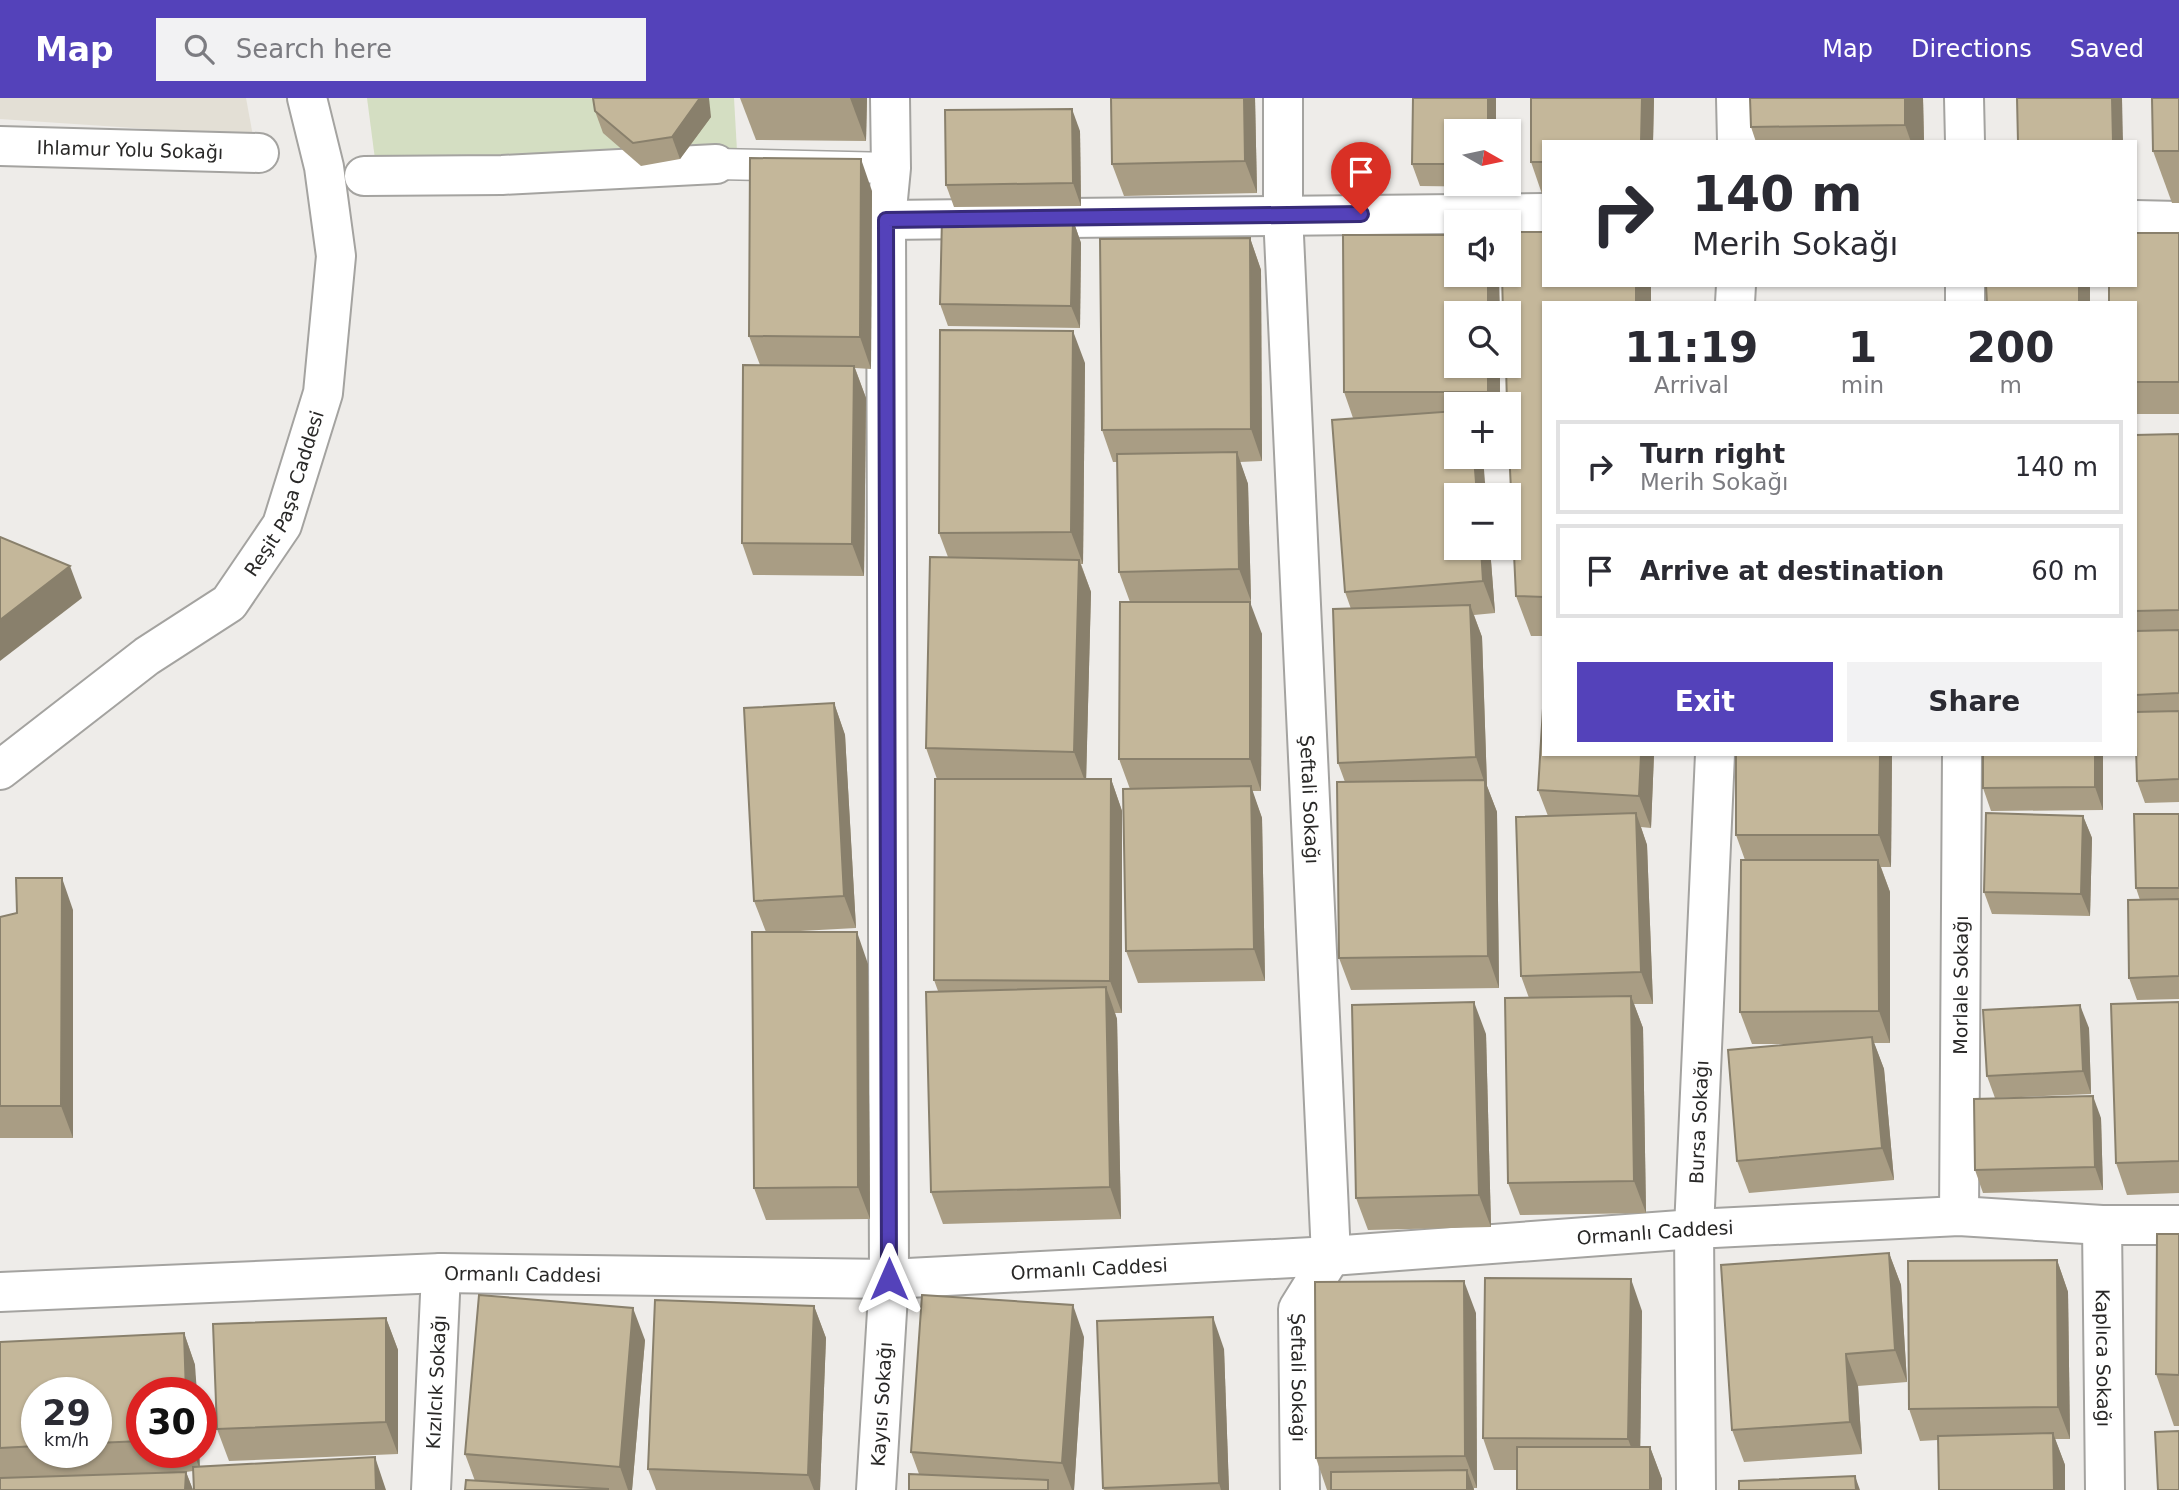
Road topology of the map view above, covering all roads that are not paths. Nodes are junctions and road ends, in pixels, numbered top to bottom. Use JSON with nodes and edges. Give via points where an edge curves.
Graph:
{"nodes":[{"id":1,"x":307,"y":98,"type":"edge"},
{"id":2,"x":890,"y":98,"type":"edge"},
{"id":3,"x":1283,"y":98,"type":"edge"},
{"id":4,"x":1736,"y":98,"type":"edge"},
{"id":5,"x":1964,"y":98,"type":"edge"},
{"id":6,"x":1737,"y":140,"type":"edge"},
{"id":7,"x":1965,"y":140,"type":"edge"},
{"id":8,"x":0,"y":146,"type":"edge"},
{"id":9,"x":259,"y":153,"type":"dead end"},
{"id":10,"x":716,"y":164,"type":"joint"},
{"id":11,"x":891,"y":168,"type":"junction"},
{"id":12,"x":365,"y":176,"type":"dead end"},
{"id":13,"x":1542,"y":213,"type":"edge"},
{"id":14,"x":1283,"y":214,"type":"junction"},
{"id":15,"x":886,"y":220,"type":"junction"},
{"id":16,"x":2137,"y":220,"type":"edge"},
{"id":17,"x":2179,"y":221,"type":"edge"},
{"id":18,"x":1715,"y":756,"type":"edge"},
{"id":19,"x":1962,"y":756,"type":"edge"},
{"id":20,"x":0,"y":769,"type":"edge"},
{"id":21,"x":1959,"y":1216,"type":"junction"},
{"id":22,"x":2102,"y":1225,"type":"junction"},
{"id":23,"x":2179,"y":1225,"type":"edge"},
{"id":24,"x":1693,"y":1229,"type":"junction"},
{"id":25,"x":1331,"y":1255,"type":"junction"},
{"id":26,"x":441,"y":1273,"type":"junction"},
{"id":27,"x":889,"y":1279,"type":"junction"},
{"id":28,"x":0,"y":1292,"type":"edge"},
{"id":29,"x":432,"y":1490,"type":"edge"},
{"id":30,"x":876,"y":1490,"type":"edge"},
{"id":31,"x":1300,"y":1490,"type":"edge"},
{"id":32,"x":1696,"y":1490,"type":"edge"},
{"id":33,"x":2105,"y":1490,"type":"edge"}],
"edges":[{"from":1,"to":20,"type":"street","name":"Reşit Paşa Caddesi","via":[[324,167],[336,256],[323,393],[282,525],[229,603],[147,656]]},
{"from":2,"to":11,"type":"street","name":"Kayısı Sokağı"},
{"from":3,"to":14,"type":"street","name":"Şeftali Sokağı"},
{"from":4,"to":6,"type":"street"},
{"from":5,"to":7,"type":"street"},
{"from":8,"to":9,"type":"street","name":"Ihlamur Yolu Sokağı"},
{"from":10,"to":11,"type":"lane"},
{"from":10,"to":12,"type":"street","via":[[502,176]]},
{"from":11,"to":15,"type":"street","name":"Kayısı Sokağı"},
{"from":13,"to":14,"type":"street"},
{"from":14,"to":15,"type":"street"},
{"from":14,"to":25,"type":"street","name":"Şeftali Sokağı"},
{"from":15,"to":27,"type":"street","name":"Kayısı Sokağı"},
{"from":16,"to":17,"type":"street"},
{"from":18,"to":24,"type":"street","name":"Bursa Sokağı"},
{"from":19,"to":21,"type":"street","name":"Morlale Sokağı"},
{"from":21,"to":22,"type":"street","name":"Ormanlı Caddesi"},
{"from":21,"to":24,"type":"street","name":"Ormanlı Caddesi"},
{"from":22,"to":23,"type":"street","name":"Ormanlı Caddesi"},
{"from":22,"to":33,"type":"street","name":"Kaplıca Sokağı"},
{"from":24,"to":25,"type":"street","name":"Ormanlı Caddesi"},
{"from":24,"to":32,"type":"street","name":"Bursa Sokağı"},
{"from":25,"to":27,"type":"street","name":"Ormanlı Caddesi"},
{"from":25,"to":31,"type":"street","name":"Şeftali Sokağı","via":[[1298,1309]]},
{"from":26,"to":27,"type":"street","name":"Ormanlı Caddesi"},
{"from":26,"to":28,"type":"street","name":"Ormanlı Caddesi"},
{"from":26,"to":29,"type":"street","name":"Kızılcık Sokağı"},
{"from":27,"to":30,"type":"street","name":"Kayısı Sokağı"}]}
